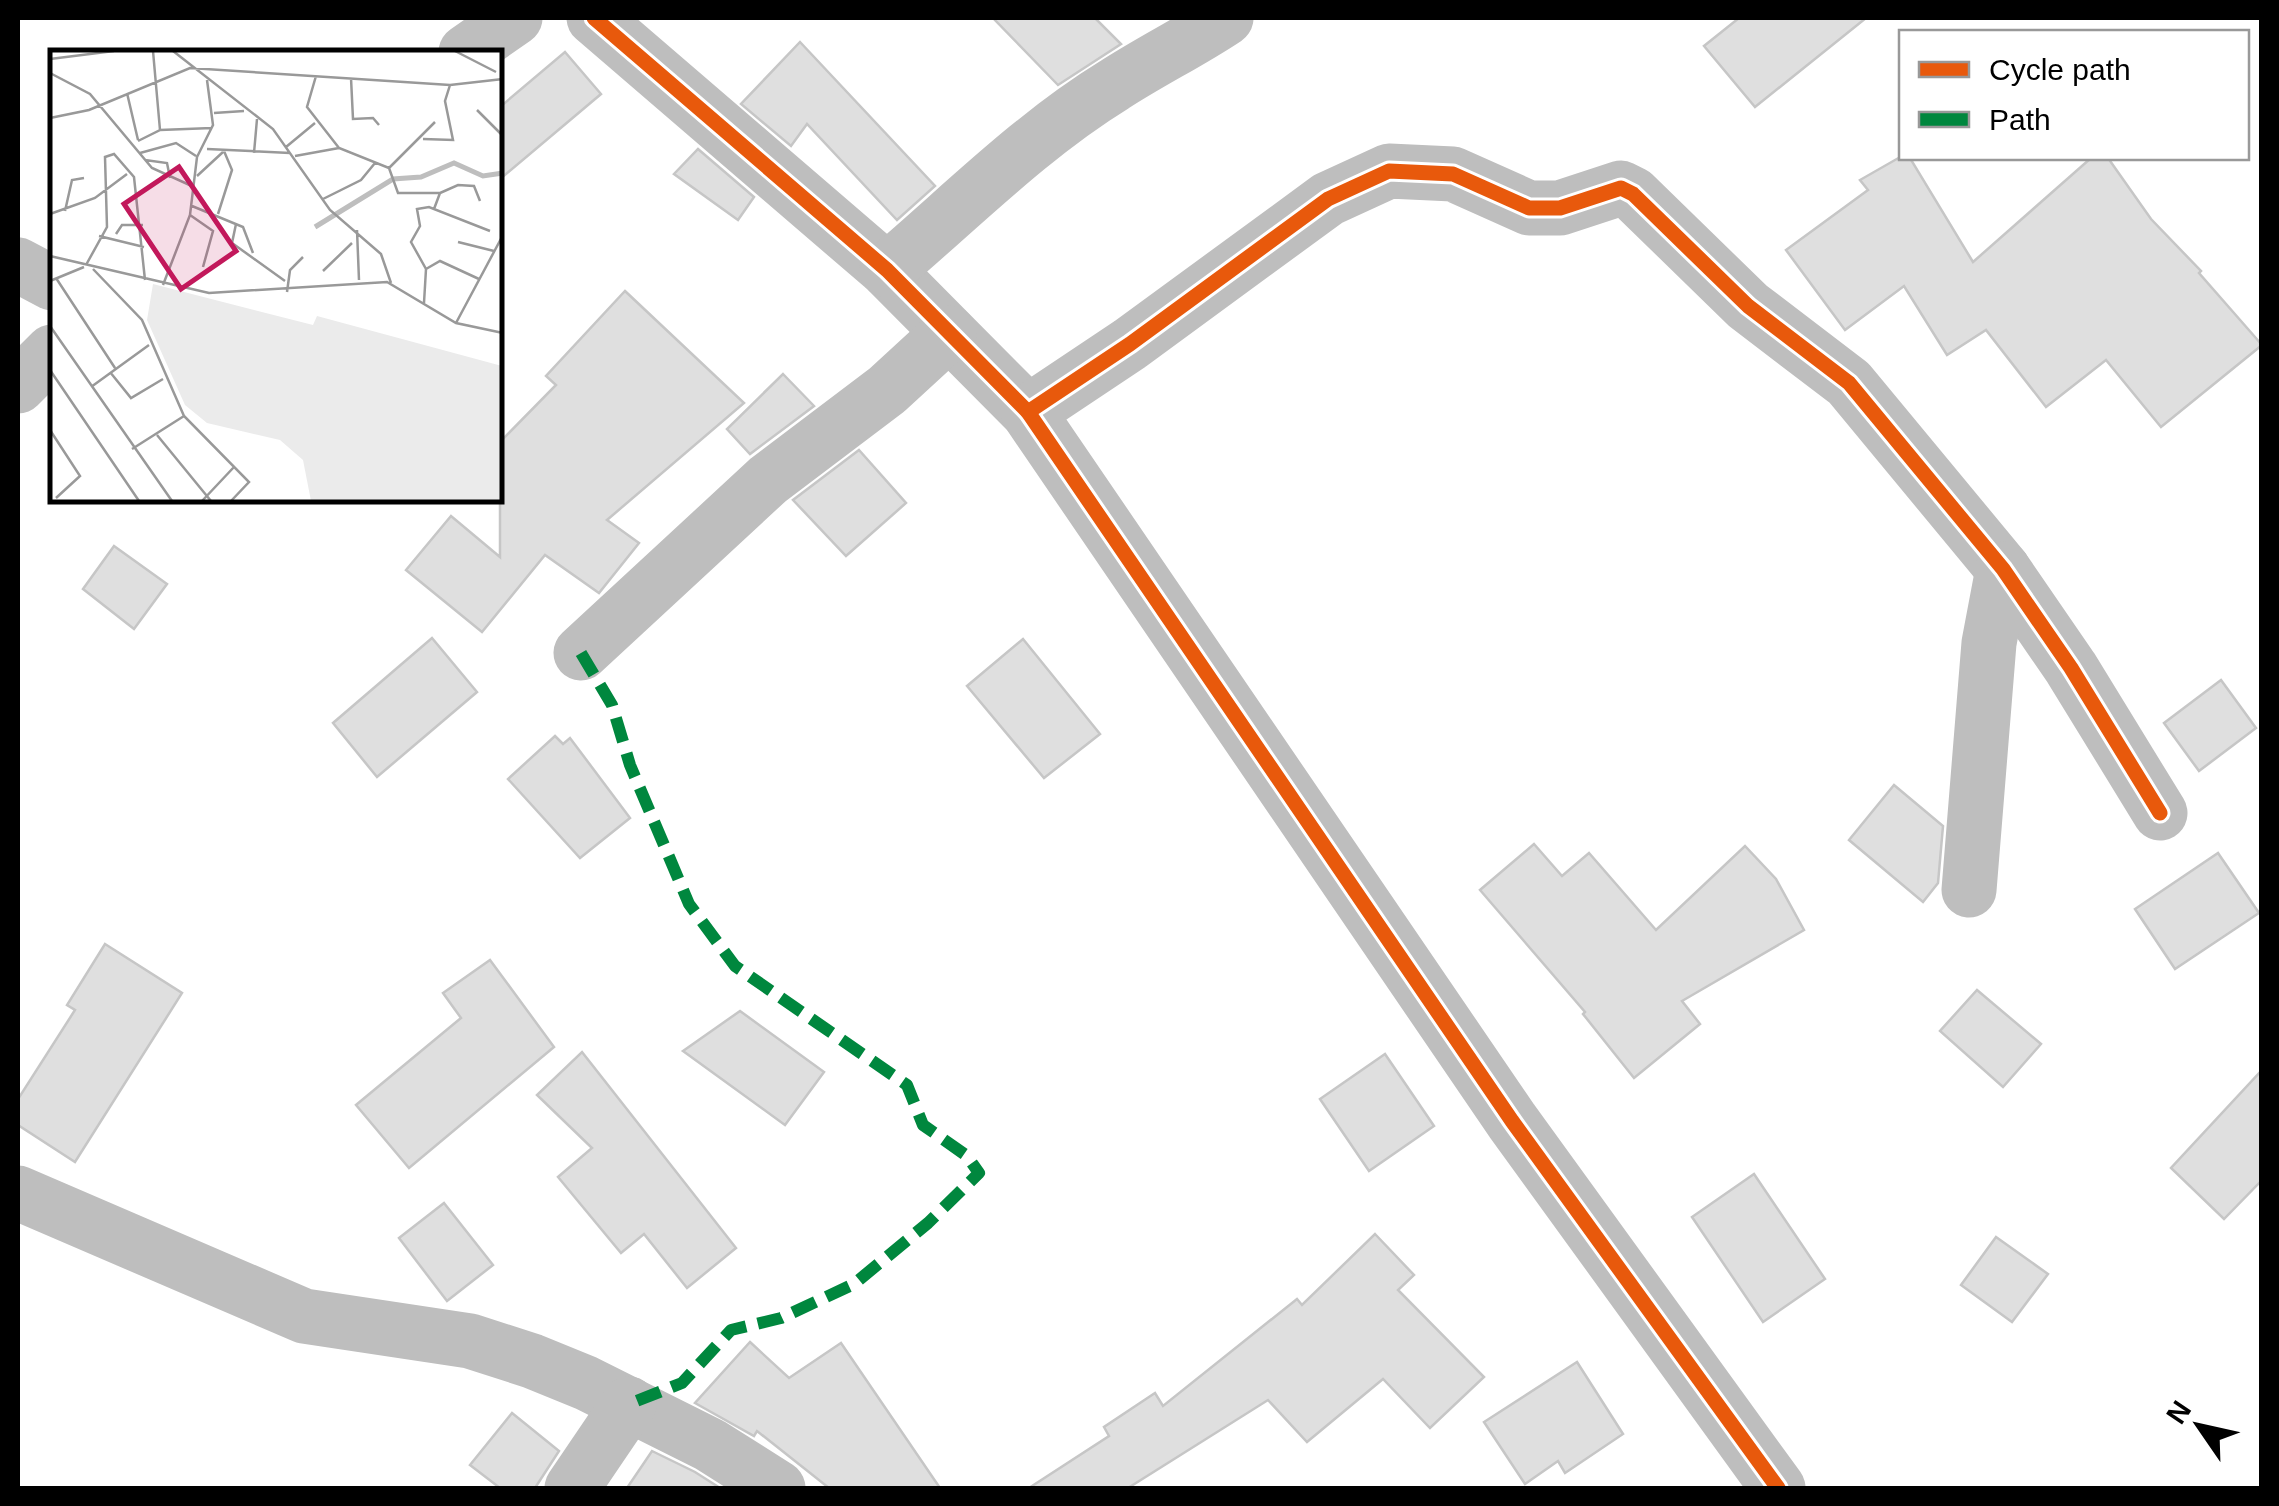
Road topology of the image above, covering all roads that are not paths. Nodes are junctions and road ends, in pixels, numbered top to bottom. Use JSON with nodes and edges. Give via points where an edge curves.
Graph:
{"nodes":[{"id":1,"x":515,"y":18,"type":"edge"},
{"id":2,"x":594,"y":18,"type":"edge"},
{"id":3,"x":1226,"y":18,"type":"edge"},
{"id":4,"x":469,"y":50,"type":"edge"},
{"id":5,"x":18,"y":265,"type":"edge"},
{"id":6,"x":887,"y":270,"type":"junction"},
{"id":7,"x":50,"y":283,"type":"edge"},
{"id":8,"x":950,"y":334,"type":"junction"},
{"id":9,"x":50,"y":354,"type":"edge"},
{"id":10,"x":18,"y":386,"type":"edge"},
{"id":11,"x":1028,"y":412,"type":"junction"},
{"id":12,"x":2003,"y":569,"type":"junction"},
{"id":13,"x":581,"y":653,"type":"dead end"},
{"id":14,"x":2160,"y":813,"type":"dead end"},
{"id":15,"x":1969,"y":890,"type":"dead end"},
{"id":16,"x":18,"y":1193,"type":"edge"},
{"id":17,"x":629,"y":1404,"type":"junction"},
{"id":18,"x":572,"y":1488,"type":"edge"},
{"id":19,"x":778,"y":1488,"type":"edge"},
{"id":20,"x":1778,"y":1488,"type":"edge"}],
"edges":[{"from":1,"to":4,"type":"street"},
{"from":2,"to":6,"type":"street"},
{"from":3,"to":6,"type":"street","via":[[1058,125]]},
{"from":5,"to":7,"type":"street"},
{"from":6,"to":8,"type":"street"},
{"from":8,"to":11,"type":"street"},
{"from":8,"to":13,"type":"street","via":[[768,480]]},
{"from":9,"to":10,"type":"street"},
{"from":11,"to":12,"type":"street","via":[[1328,199],[1389,171],[1453,174],[1528,208],[1560,208],[1621,188],[1748,306],[1849,383]]},
{"from":11,"to":20,"type":"street","via":[[1512,1121]]},
{"from":12,"to":14,"type":"street"},
{"from":12,"to":15,"type":"street","via":[[1990,643]]},
{"from":16,"to":17,"type":"street","via":[[304,1316],[470,1341]]},
{"from":17,"to":18,"type":"street"},
{"from":17,"to":19,"type":"street"}]}
